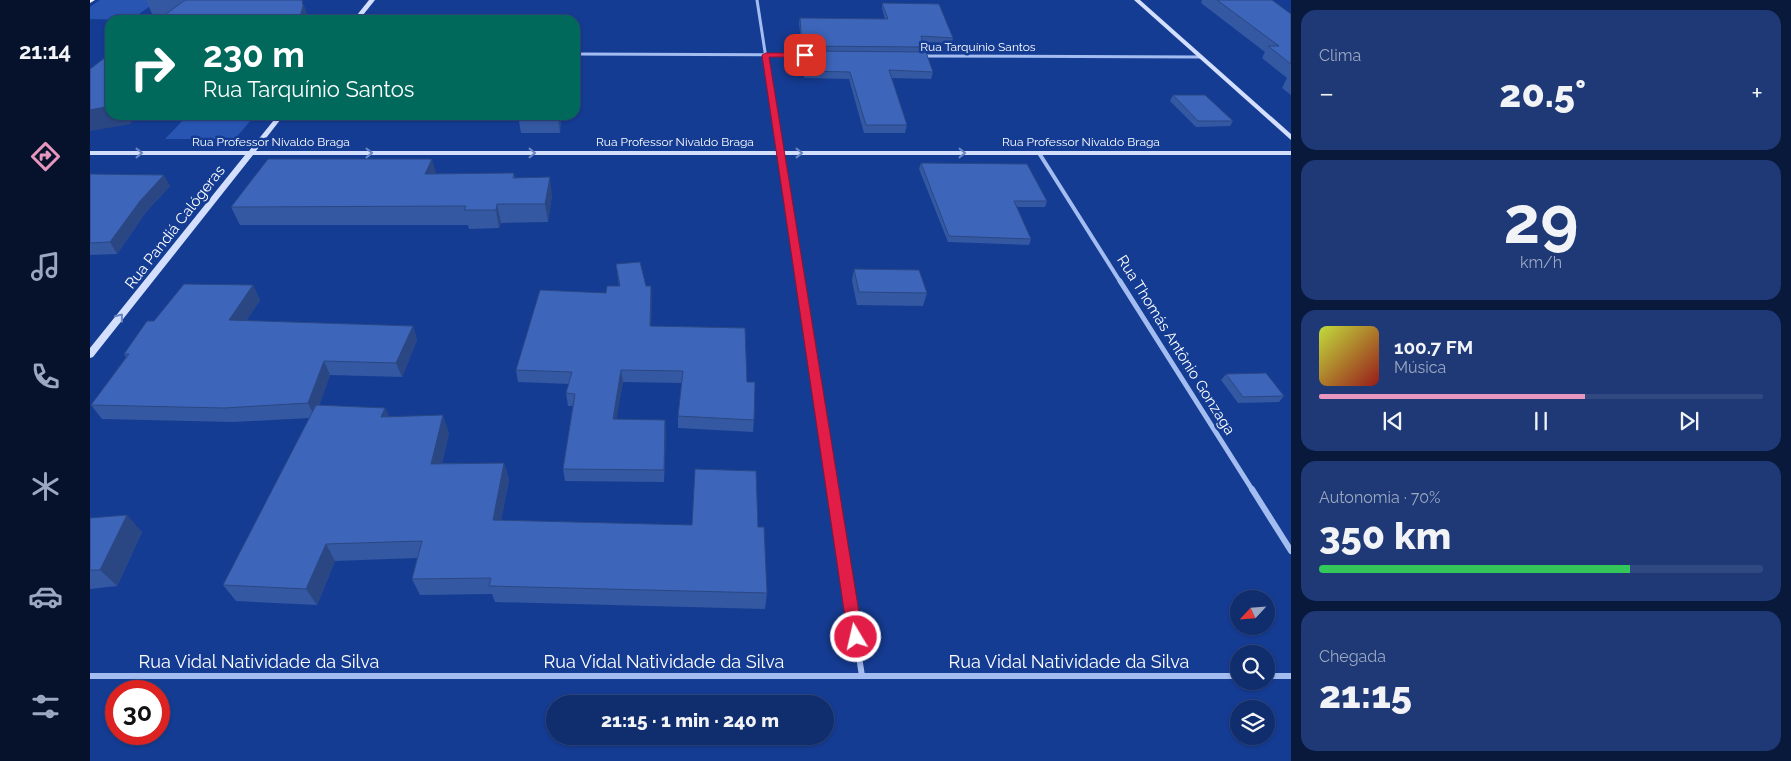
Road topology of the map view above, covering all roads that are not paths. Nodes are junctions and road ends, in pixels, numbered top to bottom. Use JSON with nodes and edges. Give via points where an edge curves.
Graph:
{"nodes":[{"id":1,"x":372,"y":0,"type":"edge"},
{"id":2,"x":757,"y":0,"type":"edge"},
{"id":3,"x":1137,"y":0,"type":"edge"},
{"id":4,"x":360,"y":15,"type":"edge"},
{"id":5,"x":580,"y":54,"type":"edge"},
{"id":6,"x":766,"y":55,"type":"junction"},
{"id":7,"x":815,"y":55,"type":"edge"},
{"id":8,"x":914,"y":56,"type":"edge"},
{"id":9,"x":1201,"y":57,"type":"junction"},
{"id":10,"x":277,"y":120,"type":"edge"},
{"id":11,"x":1291,"y":138,"type":"edge"},
{"id":12,"x":90,"y":153,"type":"edge"},
{"id":13,"x":250,"y":153,"type":"junction"},
{"id":14,"x":780,"y":153,"type":"junction"},
{"id":15,"x":1039,"y":153,"type":"junction"},
{"id":16,"x":1291,"y":153,"type":"edge"},
{"id":17,"x":90,"y":355,"type":"edge"},
{"id":18,"x":1291,"y":551,"type":"edge"},
{"id":19,"x":90,"y":676,"type":"edge"},
{"id":20,"x":862,"y":676,"type":"junction"},
{"id":21,"x":1230,"y":676,"type":"edge"},
{"id":22,"x":1275,"y":676,"type":"edge"},
{"id":23,"x":1291,"y":676,"type":"edge"}],
"edges":[{"from":1,"to":4,"type":"main road"},
{"from":2,"to":6,"type":"street"},
{"from":3,"to":9,"type":"main road"},
{"from":5,"to":6,"type":"street"},
{"from":6,"to":7,"type":"street"},
{"from":6,"to":14,"type":"street"},
{"from":8,"to":9,"type":"street","name":"Rua Tarquínio Santos"},
{"from":9,"to":11,"type":"main road"},
{"from":10,"to":13,"type":"main road","name":"Rua Pandiá Calógeras"},
{"from":12,"to":13,"type":"main road","name":"Rua Professor Nivaldo Braga","one_way":true},
{"from":13,"to":14,"type":"main road","name":"Rua Professor Nivaldo Braga","one_way":true},
{"from":17,"to":13,"type":"main road","name":"Rua Pandiá Calógeras","one_way":true},
{"from":14,"to":15,"type":"main road","name":"Rua Professor Nivaldo Braga","one_way":true},
{"from":14,"to":20,"type":"street"},
{"from":15,"to":16,"type":"main road","name":"Rua Professor Nivaldo Braga"},
{"from":15,"to":18,"type":"street","name":"Rua Thomás Antônio Gonzaga"},
{"from":19,"to":20,"type":"street","name":"Rua Vidal Natividade da Silva"},
{"from":20,"to":21,"type":"street","name":"Rua Vidal Natividade da Silva"},
{"from":22,"to":23,"type":"street"}]}
